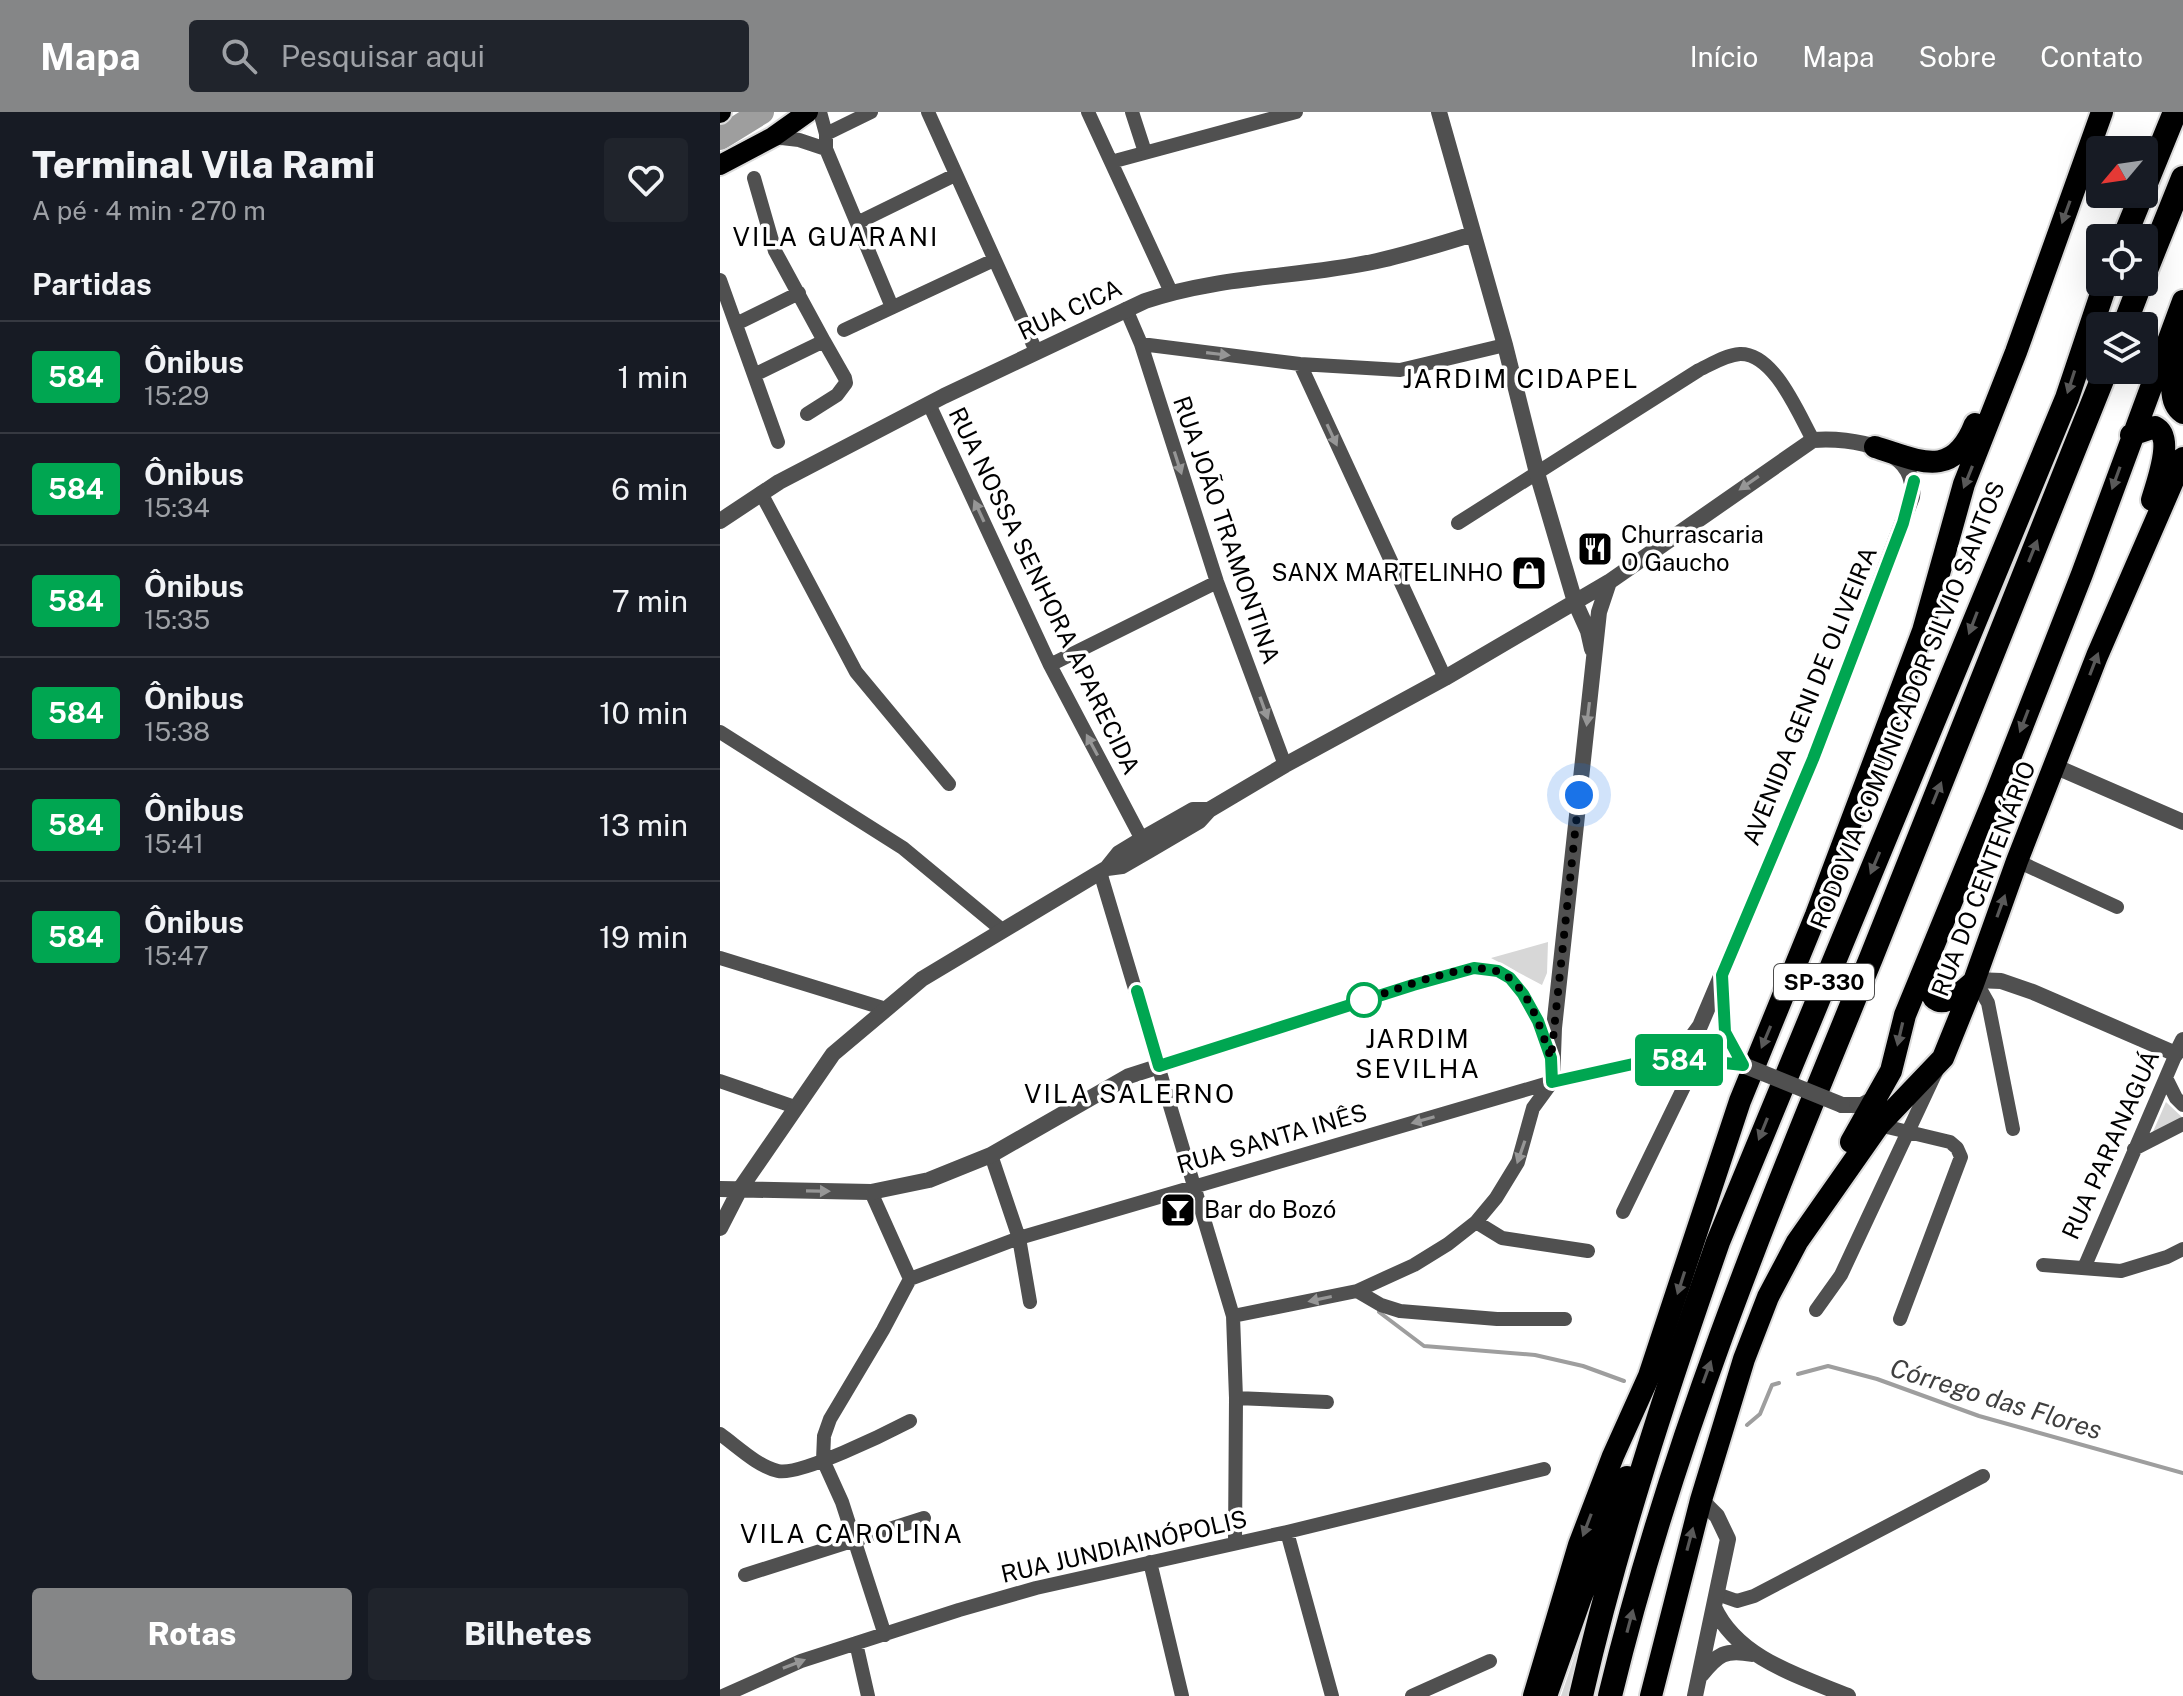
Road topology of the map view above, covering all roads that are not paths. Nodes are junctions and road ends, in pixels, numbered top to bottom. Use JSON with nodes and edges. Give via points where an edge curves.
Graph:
{"nodes":[{"id":1,"x":808,"y":112,"type":"edge"},
{"id":2,"x":820,"y":112,"type":"edge"},
{"id":3,"x":871,"y":112,"type":"edge"},
{"id":4,"x":928,"y":112,"type":"edge"},
{"id":5,"x":1088,"y":112,"type":"edge"},
{"id":6,"x":1132,"y":112,"type":"edge"},
{"id":7,"x":1296,"y":112,"type":"edge"},
{"id":8,"x":1439,"y":112,"type":"edge"},
{"id":9,"x":2102,"y":112,"type":"edge"},
{"id":10,"x":2175,"y":112,"type":"edge"},
{"id":11,"x":773,"y":137,"type":"junction"},
{"id":12,"x":826,"y":141,"type":"junction"},
{"id":13,"x":1145,"y":152,"type":"junction"},
{"id":14,"x":2158,"y":154,"type":"edge"},
{"id":15,"x":1111,"y":162,"type":"junction"},
{"id":16,"x":720,"y":165,"type":"edge"},
{"id":17,"x":955,"y":175,"type":"junction"},
{"id":18,"x":754,"y":178,"type":"dead end"},
{"id":19,"x":2183,"y":178,"type":"edge"},
{"id":20,"x":857,"y":223,"type":"junction"},
{"id":21,"x":1473,"y":234,"type":"junction"},
{"id":22,"x":2158,"y":240,"type":"edge"},
{"id":23,"x":994,"y":260,"type":"junction"},
{"id":24,"x":720,"y":280,"type":"edge"},
{"id":25,"x":1171,"y":292,"type":"junction"},
{"id":26,"x":799,"y":293,"type":"junction"},
{"id":27,"x":2101,"y":296,"type":"edge"},
{"id":28,"x":2183,"y":301,"type":"edge"},
{"id":29,"x":892,"y":307,"type":"junction"},
{"id":30,"x":1126,"y":309,"type":"junction"},
{"id":31,"x":736,"y":324,"type":"junction"},
{"id":32,"x":844,"y":330,"type":"dead end"},
{"id":33,"x":2183,"y":335,"type":"edge"},
{"id":34,"x":824,"y":341,"type":"junction"},
{"id":35,"x":1141,"y":344,"type":"junction"},
{"id":36,"x":1505,"y":345,"type":"junction"},
{"id":37,"x":1036,"y":351,"type":"junction"},
{"id":38,"x":2016,"y":352,"type":"junction"},
{"id":39,"x":1300,"y":364,"type":"junction"},
{"id":40,"x":754,"y":375,"type":"junction"},
{"id":41,"x":2100,"y":384,"type":"edge"},
{"id":42,"x":929,"y":404,"type":"junction"},
{"id":43,"x":2183,"y":413,"type":"edge"},
{"id":44,"x":807,"y":414,"type":"dead end"},
{"id":45,"x":2131,"y":435,"type":"junction"},
{"id":46,"x":1813,"y":440,"type":"junction"},
{"id":47,"x":778,"y":442,"type":"dead end"},
{"id":48,"x":1875,"y":447,"type":"junction"},
{"id":49,"x":2183,"y":458,"type":"edge"},
{"id":50,"x":1537,"y":473,"type":"junction"},
{"id":51,"x":761,"y":493,"type":"junction"},
{"id":52,"x":720,"y":521,"type":"edge"},
{"id":53,"x":1458,"y":523,"type":"dead end"},
{"id":54,"x":1217,"y":582,"type":"junction"},
{"id":55,"x":1609,"y":582,"type":"junction"},
{"id":56,"x":2128,"y":582,"type":"junction"},
{"id":57,"x":1575,"y":602,"type":"junction"},
{"id":58,"x":1595,"y":661,"type":"junction"},
{"id":59,"x":1050,"y":665,"type":"junction"},
{"id":60,"x":1445,"y":678,"type":"junction"},
{"id":61,"x":720,"y":732,"type":"edge"},
{"id":62,"x":1285,"y":765,"type":"junction"},
{"id":63,"x":2054,"y":766,"type":"junction"},
{"id":64,"x":949,"y":784,"type":"dead end"},
{"id":65,"x":2183,"y":822,"type":"edge"},
{"id":66,"x":1145,"y":845,"type":"junction"},
{"id":67,"x":2017,"y":861,"type":"junction"},
{"id":68,"x":1104,"y":870,"type":"junction"},
{"id":69,"x":2117,"y":907,"type":"dead end"},
{"id":70,"x":1002,"y":930,"type":"junction"},
{"id":71,"x":720,"y":958,"type":"edge"},
{"id":72,"x":1928,"y":962,"type":"junction"},
{"id":73,"x":1722,"y":975,"type":"junction"},
{"id":74,"x":1975,"y":980,"type":"junction"},
{"id":75,"x":886,"y":1009,"type":"junction"},
{"id":76,"x":2180,"y":1047,"type":"edge"},
{"id":77,"x":1551,"y":1058,"type":"junction"},
{"id":78,"x":1943,"y":1058,"type":"junction"},
{"id":79,"x":1651,"y":1060,"type":"junction"},
{"id":80,"x":1697,"y":1060,"type":"junction"},
{"id":81,"x":1743,"y":1065,"type":"junction"},
{"id":82,"x":1159,"y":1066,"type":"junction"},
{"id":83,"x":2166,"y":1078,"type":"junction"},
{"id":84,"x":720,"y":1081,"type":"edge"},
{"id":85,"x":1552,"y":1082,"type":"junction"},
{"id":86,"x":1878,"y":1097,"type":"junction"},
{"id":87,"x":1842,"y":1105,"type":"junction"},
{"id":88,"x":2183,"y":1105,"type":"edge"},
{"id":89,"x":795,"y":1107,"type":"junction"},
{"id":90,"x":1872,"y":1122,"type":"junction"},
{"id":91,"x":2183,"y":1124,"type":"edge"},
{"id":92,"x":2013,"y":1129,"type":"dead end"},
{"id":93,"x":1910,"y":1131,"type":"junction"},
{"id":94,"x":2134,"y":1149,"type":"junction"},
{"id":95,"x":991,"y":1155,"type":"junction"},
{"id":96,"x":1195,"y":1186,"type":"junction"},
{"id":97,"x":720,"y":1189,"type":"edge"},
{"id":98,"x":740,"y":1189,"type":"junction"},
{"id":99,"x":871,"y":1192,"type":"junction"},
{"id":100,"x":1623,"y":1212,"type":"dead end"},
{"id":101,"x":1476,"y":1222,"type":"junction"},
{"id":102,"x":720,"y":1228,"type":"edge"},
{"id":103,"x":1019,"y":1238,"type":"junction"},
{"id":104,"x":2183,"y":1249,"type":"edge"},
{"id":105,"x":1588,"y":1251,"type":"dead end"},
{"id":106,"x":2043,"y":1265,"type":"dead end"},
{"id":107,"x":2084,"y":1268,"type":"junction"},
{"id":108,"x":910,"y":1279,"type":"junction"},
{"id":109,"x":1357,"y":1291,"type":"junction"},
{"id":110,"x":1030,"y":1302,"type":"dead end"},
{"id":111,"x":1816,"y":1310,"type":"dead end"},
{"id":112,"x":1233,"y":1316,"type":"junction"},
{"id":113,"x":1565,"y":1319,"type":"dead end"},
{"id":114,"x":1900,"y":1319,"type":"dead end"},
{"id":115,"x":1675,"y":1365,"type":"junction"},
{"id":116,"x":1236,"y":1398,"type":"junction"},
{"id":117,"x":1327,"y":1402,"type":"dead end"},
{"id":118,"x":910,"y":1421,"type":"dead end"},
{"id":119,"x":720,"y":1434,"type":"edge"},
{"id":120,"x":823,"y":1460,"type":"junction"},
{"id":121,"x":1544,"y":1469,"type":"dead end"},
{"id":122,"x":1983,"y":1476,"type":"dead end"},
{"id":123,"x":1701,"y":1500,"type":"junction"},
{"id":124,"x":924,"y":1518,"type":"dead end"},
{"id":125,"x":1287,"y":1532,"type":"junction"},
{"id":126,"x":854,"y":1539,"type":"junction"},
{"id":127,"x":1235,"y":1543,"type":"junction"},
{"id":128,"x":1150,"y":1562,"type":"junction"},
{"id":129,"x":745,"y":1575,"type":"dead end"},
{"id":130,"x":1715,"y":1601,"type":"junction"},
{"id":131,"x":885,"y":1635,"type":"junction"},
{"id":132,"x":856,"y":1643,"type":"junction"},
{"id":133,"x":1754,"y":1654,"type":"junction"},
{"id":134,"x":1490,"y":1661,"type":"dead end"},
{"id":135,"x":1697,"y":1688,"type":"edge"},
{"id":136,"x":1837,"y":1694,"type":"edge"},
{"id":137,"x":723,"y":1696,"type":"edge"},
{"id":138,"x":868,"y":1696,"type":"edge"},
{"id":139,"x":1182,"y":1696,"type":"edge"},
{"id":140,"x":1332,"y":1696,"type":"edge"},
{"id":141,"x":1412,"y":1696,"type":"edge"},
{"id":142,"x":1534,"y":1696,"type":"edge"},
{"id":143,"x":1545,"y":1696,"type":"edge"},
{"id":144,"x":1581,"y":1696,"type":"edge"},
{"id":145,"x":1610,"y":1696,"type":"edge"},
{"id":146,"x":1651,"y":1696,"type":"edge"}],
"edges":[{"from":1,"to":11,"type":"main road"},
{"from":2,"to":12,"type":"street"},
{"from":3,"to":12,"type":"street"},
{"from":4,"to":17,"type":"street"},
{"from":5,"to":15,"type":"street"},
{"from":6,"to":13,"type":"street"},
{"from":7,"to":13,"type":"street"},
{"from":8,"to":21,"type":"street"},
{"from":9,"to":38,"type":"highway","one_way":true},
{"from":10,"to":14,"type":"highway"},
{"from":11,"to":12,"type":"street"},
{"from":11,"to":16,"type":"main road"},
{"from":12,"to":20,"type":"street"},
{"from":13,"to":15,"type":"street"},
{"from":15,"to":25,"type":"street"},
{"from":17,"to":20,"type":"street"},
{"from":17,"to":23,"type":"street"},
{"from":18,"to":26,"type":"street","via":[[775,251]]},
{"from":19,"to":22,"type":"highway"},
{"from":20,"to":29,"type":"street"},
{"from":21,"to":25,"type":"street","name":"RUA CICA","via":[[1376,262]]},
{"from":21,"to":36,"type":"street"},
{"from":23,"to":29,"type":"street"},
{"from":23,"to":37,"type":"street"},
{"from":24,"to":31,"type":"street"},
{"from":25,"to":30,"type":"street","name":"RUA CICA"},
{"from":26,"to":31,"type":"street"},
{"from":26,"to":34,"type":"street"},
{"from":27,"to":115,"type":"highway","name":"RODOVIA COMUNICADOR SILVIO SANTOS","number":"SP-330","one_way":true,"via":[[2067,398],[1765,1124]]},
{"from":28,"to":45,"type":"highway"},
{"from":29,"to":32,"type":"street"},
{"from":30,"to":35,"type":"street","name":"RUA JOÃO TRAMONTINA"},
{"from":30,"to":37,"type":"street","name":"RUA CICA"},
{"from":31,"to":40,"type":"street"},
{"from":33,"to":43,"type":"highway","via":[[2173,382],[2173,400]]},
{"from":34,"to":40,"type":"street"},
{"from":34,"to":44,"type":"street","via":[[846,383]]},
{"from":35,"to":39,"type":"street","one_way":true},
{"from":35,"to":54,"type":"street","name":"RUA JOÃO TRAMONTINA","one_way":true},
{"from":36,"to":39,"type":"street","via":[[1400,370]]},
{"from":36,"to":50,"type":"street"},
{"from":37,"to":42,"type":"street","name":"RUA CICA"},
{"from":38,"to":48,"type":"highway","via":[[1995,371],[1957,456],[1919,461]]},
{"from":38,"to":142,"type":"highway","one_way":true,"via":[[1964,484],[1923,631],[1740,1101],[1649,1376],[1579,1545]]},
{"from":39,"to":60,"type":"street","one_way":true},
{"from":40,"to":47,"type":"street"},
{"from":145,"to":41,"type":"highway","number":"SP-330","one_way":true,"via":[[1651,1544],[1750,1252]]},
{"from":42,"to":51,"type":"street","name":"RUA CICA"},
{"from":59,"to":42,"type":"street","name":"RUA NOSSA SENHORA APARECIDA","one_way":true},
{"from":45,"to":56,"type":"highway","via":[[2155,427],[2164,437],[2158,479]]},
{"from":45,"to":72,"type":"highway","one_way":true,"via":[[2082,574]]},
{"from":46,"to":48,"type":"street","via":[[1852,439]]},
{"from":46,"to":50,"type":"street","via":[[1773,371],[1753,355],[1738,354],[1699,370]]},
{"from":46,"to":55,"type":"street","one_way":true},
{"from":48,"to":73,"type":"street","name":"AVENIDA GENI DE OLIVEIRA","via":[[1907,468],[1914,481],[1912,497],[1813,759]]},
{"from":49,"to":56,"type":"highway","name":"RUA DO CENTENÁRIO"},
{"from":50,"to":53,"type":"street"},
{"from":50,"to":57,"type":"street"},
{"from":51,"to":52,"type":"street","name":"RUA CICA"},
{"from":51,"to":64,"type":"street","via":[[856,672]]},
{"from":54,"to":59,"type":"street"},
{"from":54,"to":62,"type":"street","name":"RUA JOÃO TRAMONTINA","one_way":true},
{"from":55,"to":57,"type":"street"},
{"from":55,"to":58,"type":"street","via":[[1599,612]]},
{"from":63,"to":56,"type":"highway","name":"RUA DO CENTENÁRIO","one_way":true},
{"from":57,"to":58,"type":"street"},
{"from":57,"to":60,"type":"street"},
{"from":58,"to":77,"type":"street","one_way":true},
{"from":66,"to":59,"type":"street","name":"RUA NOSSA SENHORA APARECIDA","one_way":true},
{"from":60,"to":62,"type":"street"},
{"from":61,"to":70,"type":"street","via":[[903,848]]},
{"from":62,"to":66,"type":"street","via":[[1199,821]]},
{"from":63,"to":65,"type":"street"},
{"from":63,"to":67,"type":"highway","name":"RUA DO CENTENÁRIO"},
{"from":66,"to":68,"type":"street","via":[[1119,853]]},
{"from":67,"to":69,"type":"street"},
{"from":74,"to":67,"type":"highway","name":"RUA DO CENTENÁRIO","one_way":true},
{"from":68,"to":70,"type":"street"},
{"from":68,"to":82,"type":"street"},
{"from":70,"to":75,"type":"street","via":[[922,979]]},
{"from":71,"to":75,"type":"street"},
{"from":72,"to":74,"type":"highway","via":[[1935,998],[1952,1000]]},
{"from":72,"to":86,"type":"highway","one_way":true},
{"from":73,"to":79,"type":"street","name":"AVENIDA GENI DE OLIVEIRA","via":[[1692,1037]]},
{"from":73,"to":81,"type":"street","via":[[1725,1032]]},
{"from":74,"to":76,"type":"street","via":[[2001,981]]},
{"from":74,"to":78,"type":"highway","name":"RUA DO CENTENÁRIO"},
{"from":74,"to":92,"type":"street","via":[[1988,1003]]},
{"from":75,"to":89,"type":"street","via":[[833,1054]]},
{"from":76,"to":83,"type":"street","name":"RUA PARANAGUÁ"},
{"from":77,"to":82,"type":"street","via":[[1538,1021],[1510,978],[1474,968]]},
{"from":77,"to":85,"type":"street"},
{"from":78,"to":90,"type":"highway"},
{"from":78,"to":93,"type":"street","name":"RUA DO CENTENÁRIO"},
{"from":79,"to":80,"type":"street"},
{"from":79,"to":85,"type":"street","name":"RUA SANTA INÊS"},
{"from":80,"to":81,"type":"street"},
{"from":80,"to":100,"type":"street"},
{"from":81,"to":87,"type":"street","bridge":true},
{"from":82,"to":95,"type":"street","via":[[1107,1087]]},
{"from":82,"to":96,"type":"street"},
{"from":83,"to":88,"type":"street"},
{"from":83,"to":94,"type":"street","name":"RUA PARANAGUÁ"},
{"from":84,"to":89,"type":"street"},
{"from":85,"to":96,"type":"street","name":"RUA SANTA INÊS","one_way":true},
{"from":85,"to":101,"type":"street","one_way":true,"via":[[1533,1108],[1518,1162]]},
{"from":86,"to":87,"type":"street","via":[[1862,1105]]},
{"from":86,"to":90,"type":"highway"},
{"from":87,"to":90,"type":"street"},
{"from":89,"to":98,"type":"street"},
{"from":90,"to":93,"type":"street"},
{"from":90,"to":123,"type":"highway","via":[[1768,1297]]},
{"from":91,"to":94,"type":"street"},
{"from":93,"to":111,"type":"street","name":"RUA DO CENTENÁRIO","via":[[1841,1275]]},
{"from":93,"to":114,"type":"street","via":[[1950,1142],[1961,1157]]},
{"from":94,"to":107,"type":"street","name":"RUA PARANAGUÁ"},
{"from":95,"to":99,"type":"street","via":[[929,1180]]},
{"from":95,"to":103,"type":"street"},
{"from":96,"to":103,"type":"street","name":"RUA SANTA INÊS"},
{"from":96,"to":112,"type":"street"},
{"from":97,"to":98,"type":"street"},
{"from":98,"to":99,"type":"street","one_way":true},
{"from":98,"to":102,"type":"street"},
{"from":99,"to":108,"type":"street"},
{"from":101,"to":105,"type":"street","via":[[1502,1238]]},
{"from":101,"to":109,"type":"street","via":[[1414,1265]]},
{"from":103,"to":108,"type":"street","name":"RUA SANTA INÊS"},
{"from":103,"to":110,"type":"street"},
{"from":104,"to":107,"type":"street","via":[[2121,1271]]},
{"from":106,"to":107,"type":"street"},
{"from":108,"to":120,"type":"street","via":[[830,1419]]},
{"from":109,"to":112,"type":"street","one_way":true},
{"from":109,"to":113,"type":"street","via":[[1400,1311]]},
{"from":112,"to":116,"type":"street"},
{"from":115,"to":143,"type":"highway","via":[[1585,1583]]},
{"from":115,"to":144,"type":"highway","name":"RODOVIA COMUNICADOR SILVIO SANTOS","number":"SP-330"},
{"from":116,"to":117,"type":"street"},
{"from":116,"to":127,"type":"street"},
{"from":118,"to":120,"type":"street"},
{"from":119,"to":120,"type":"street","via":[[780,1472]]},
{"from":120,"to":126,"type":"street"},
{"from":121,"to":125,"type":"street","name":"RUA JUNDIAINÓPOLIS"},
{"from":122,"to":130,"type":"street","via":[[1754,1596]]},
{"from":123,"to":130,"type":"street","via":[[1717,1516],[1728,1539]]},
{"from":146,"to":123,"type":"highway","one_way":true},
{"from":124,"to":126,"type":"street"},
{"from":125,"to":127,"type":"street","name":"RUA JUNDIAINÓPOLIS"},
{"from":125,"to":140,"type":"street"},
{"from":126,"to":129,"type":"street"},
{"from":126,"to":131,"type":"street"},
{"from":127,"to":128,"type":"street","name":"RUA JUNDIAINÓPOLIS"},
{"from":128,"to":131,"type":"street","name":"RUA JUNDIAINÓPOLIS","via":[[1036,1588]]},
{"from":128,"to":139,"type":"street"},
{"from":130,"to":133,"type":"street","via":[[1728,1632]]},
{"from":130,"to":135,"type":"street"},
{"from":131,"to":132,"type":"street","name":"RUA JUNDIAINÓPOLIS"},
{"from":137,"to":132,"type":"street","name":"RUA JUNDIAINÓPOLIS","one_way":true},
{"from":132,"to":138,"type":"street"},
{"from":133,"to":135,"type":"street","via":[[1725,1653]]},
{"from":133,"to":136,"type":"street"},
{"from":134,"to":141,"type":"street"}]}
